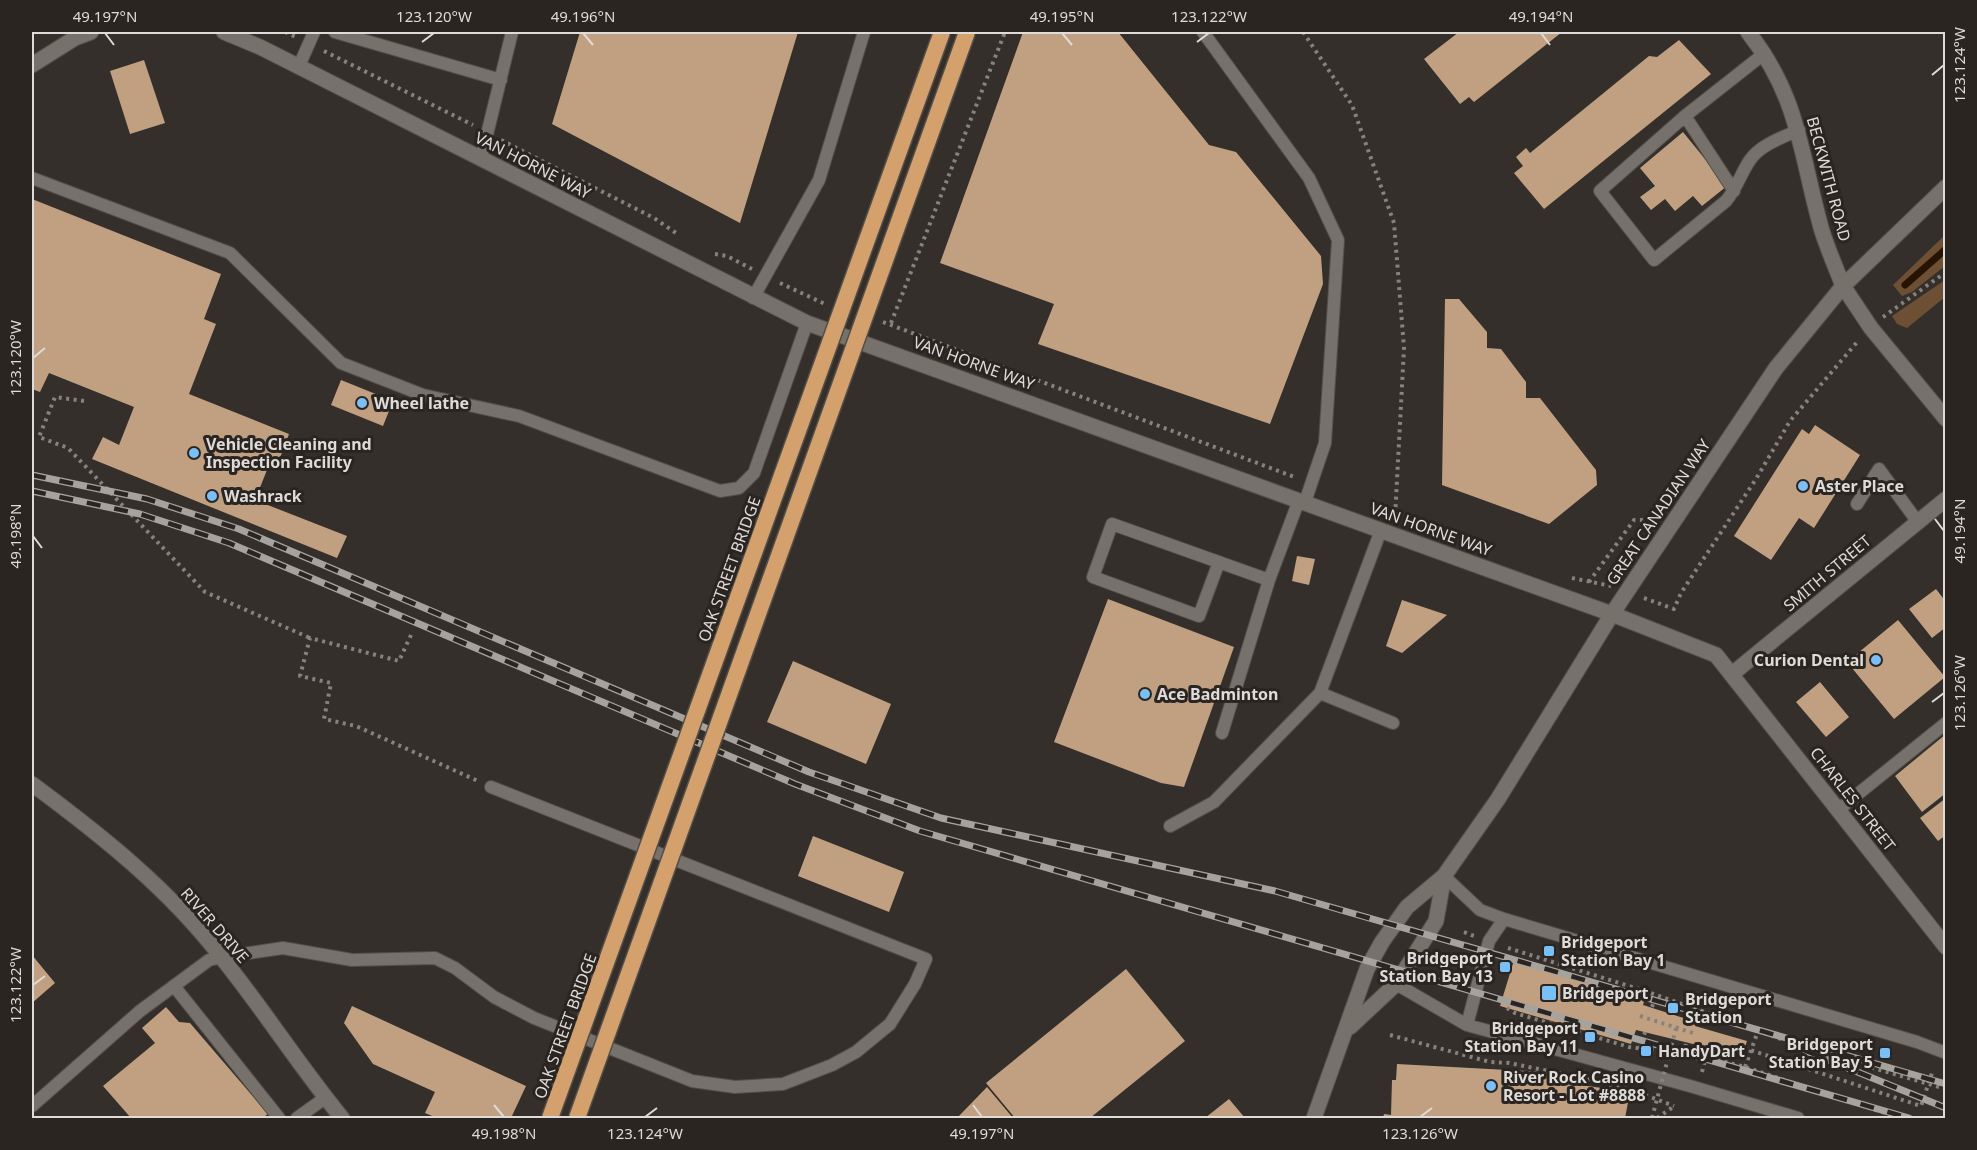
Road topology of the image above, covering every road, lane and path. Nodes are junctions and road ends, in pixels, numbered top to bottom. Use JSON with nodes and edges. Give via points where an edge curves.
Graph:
{"nodes":[{"id":1,"x":91,"y":32,"type":"edge"},
{"id":2,"x":224,"y":32,"type":"edge"},
{"id":3,"x":285,"y":32,"type":"edge"},
{"id":4,"x":335,"y":32,"type":"edge"},
{"id":5,"x":513,"y":32,"type":"edge"},
{"id":6,"x":864,"y":32,"type":"edge"},
{"id":7,"x":942,"y":32,"type":"edge"},
{"id":8,"x":967,"y":32,"type":"edge"},
{"id":9,"x":1005,"y":32,"type":"edge"},
{"id":10,"x":1203,"y":32,"type":"edge"},
{"id":11,"x":1303,"y":32,"type":"edge"},
{"id":12,"x":1748,"y":32,"type":"edge"},
{"id":13,"x":312,"y":37,"type":"edge"},
{"id":14,"x":1765,"y":53,"type":"junction"},
{"id":15,"x":32,"y":65,"type":"edge"},
{"id":16,"x":299,"y":66,"type":"junction"},
{"id":17,"x":501,"y":80,"type":"junction"},
{"id":18,"x":1685,"y":116,"type":"junction"},
{"id":19,"x":1799,"y":130,"type":"junction"},
{"id":20,"x":489,"y":134,"type":"junction"},
{"id":21,"x":481,"y":159,"type":"junction"},
{"id":22,"x":32,"y":178,"type":"edge"},
{"id":23,"x":1734,"y":191,"type":"junction"},
{"id":24,"x":1943,"y":191,"type":"edge"},
{"id":25,"x":684,"y":239,"type":"dead end"},
{"id":26,"x":713,"y":254,"type":"dead end"},
{"id":27,"x":1946,"y":272,"type":"edge"},
{"id":28,"x":764,"y":276,"type":"junction"},
{"id":29,"x":1843,"y":286,"type":"junction"},
{"id":30,"x":753,"y":298,"type":"junction"},
{"id":31,"x":834,"y":308,"type":"dead end"},
{"id":32,"x":1887,"y":314,"type":"dead end"},
{"id":33,"x":873,"y":321,"type":"dead end"},
{"id":34,"x":807,"y":323,"type":"junction"},
{"id":35,"x":891,"y":323,"type":"junction"},
{"id":36,"x":1850,"y":348,"type":"dead end"},
{"id":37,"x":84,"y":401,"type":"dead end"},
{"id":38,"x":1946,"y":419,"type":"edge"},
{"id":39,"x":1311,"y":483,"type":"junction"},
{"id":40,"x":1946,"y":499,"type":"edge"},
{"id":41,"x":1302,"y":501,"type":"junction"},
{"id":42,"x":1857,"y":504,"type":"dead end"},
{"id":43,"x":1385,"y":512,"type":"dead end"},
{"id":44,"x":1396,"y":516,"type":"junction"},
{"id":45,"x":1407,"y":520,"type":"dead end"},
{"id":46,"x":1634,"y":520,"type":"dead end"},
{"id":47,"x":1917,"y":521,"type":"junction"},
{"id":48,"x":1381,"y":530,"type":"junction"},
{"id":49,"x":1219,"y":562,"type":"junction"},
{"id":50,"x":1566,"y":577,"type":"dead end"},
{"id":51,"x":1269,"y":580,"type":"junction"},
{"id":52,"x":1590,"y":581,"type":"junction"},
{"id":53,"x":1601,"y":583,"type":"dead end"},
{"id":54,"x":1585,"y":588,"type":"dead end"},
{"id":55,"x":1669,"y":607,"type":"dead end"},
{"id":56,"x":1612,"y":614,"type":"junction"},
{"id":57,"x":411,"y":635,"type":"dead end"},
{"id":58,"x":310,"y":639,"type":"junction"},
{"id":59,"x":1732,"y":674,"type":"junction"},
{"id":60,"x":1320,"y":693,"type":"junction"},
{"id":61,"x":1393,"y":723,"type":"dead end"},
{"id":62,"x":1946,"y":723,"type":"edge"},
{"id":63,"x":1222,"y":733,"type":"dead end"},
{"id":64,"x":33,"y":787,"type":"edge"},
{"id":65,"x":491,"y":787,"type":"joint"},
{"id":66,"x":1839,"y":810,"type":"junction"},
{"id":67,"x":1170,"y":826,"type":"dead end"},
{"id":68,"x":1444,"y":876,"type":"junction"},
{"id":69,"x":1504,"y":919,"type":"junction"},
{"id":70,"x":1464,"y":932,"type":"dead end"},
{"id":71,"x":1477,"y":937,"type":"dead end"},
{"id":72,"x":1946,"y":947,"type":"edge"},
{"id":73,"x":1508,"y":948,"type":"dead end"},
{"id":74,"x":1519,"y":952,"type":"junction"},
{"id":75,"x":222,"y":957,"type":"junction"},
{"id":76,"x":1517,"y":957,"type":"dead end"},
{"id":77,"x":1396,"y":984,"type":"junction"},
{"id":78,"x":174,"y":986,"type":"junction"},
{"id":79,"x":1656,"y":995,"type":"junction"},
{"id":80,"x":1652,"y":1007,"type":"dead end"},
{"id":81,"x":1507,"y":1008,"type":"dead end"},
{"id":82,"x":1696,"y":1011,"type":"junction"},
{"id":83,"x":1640,"y":1016,"type":"dead end"},
{"id":84,"x":1692,"y":1021,"type":"dead end"},
{"id":85,"x":1467,"y":1025,"type":"junction"},
{"id":86,"x":1677,"y":1026,"type":"junction"},
{"id":87,"x":1347,"y":1029,"type":"junction"},
{"id":88,"x":1758,"y":1031,"type":"junction"},
{"id":89,"x":1645,"y":1032,"type":"dead end"},
{"id":90,"x":1693,"y":1033,"type":"dead end"},
{"id":91,"x":1390,"y":1035,"type":"dead end"},
{"id":92,"x":1686,"y":1044,"type":"dead end"},
{"id":93,"x":1640,"y":1048,"type":"junction"},
{"id":94,"x":1744,"y":1048,"type":"dead end"},
{"id":95,"x":1752,"y":1049,"type":"junction"},
{"id":96,"x":1946,"y":1053,"type":"edge"},
{"id":97,"x":1683,"y":1054,"type":"junction"},
{"id":98,"x":1706,"y":1057,"type":"junction"},
{"id":99,"x":1745,"y":1068,"type":"junction"},
{"id":100,"x":1933,"y":1070,"type":"dead end"},
{"id":101,"x":1702,"y":1072,"type":"dead end"},
{"id":102,"x":1928,"y":1084,"type":"junction"},
{"id":103,"x":1946,"y":1089,"type":"edge"},
{"id":104,"x":325,"y":1098,"type":"junction"},
{"id":105,"x":32,"y":1106,"type":"edge"},
{"id":106,"x":279,"y":1119,"type":"edge"},
{"id":107,"x":297,"y":1119,"type":"edge"},
{"id":108,"x":342,"y":1119,"type":"edge"},
{"id":109,"x":550,"y":1119,"type":"edge"},
{"id":110,"x":577,"y":1119,"type":"edge"},
{"id":111,"x":1314,"y":1119,"type":"edge"},
{"id":112,"x":1652,"y":1119,"type":"edge"},
{"id":113,"x":1657,"y":1119,"type":"edge"},
{"id":114,"x":1798,"y":1119,"type":"edge"},
{"id":115,"x":1900,"y":1119,"type":"edge"}],
"edges":[{"from":1,"to":15,"type":"street"},
{"from":2,"to":16,"type":"street","name":"VAN HORNE WAY"},
{"from":3,"to":13,"type":"path"},
{"from":4,"to":17,"type":"lane"},
{"from":5,"to":17,"type":"lane"},
{"from":6,"to":28,"type":"lane","via":[[819,180]]},
{"from":7,"to":109,"type":"highway","name":"OAK STREET BRIDGE","bridge":true},
{"from":8,"to":110,"type":"highway","bridge":true},
{"from":9,"to":35,"type":"path"},
{"from":10,"to":39,"type":"lane","via":[[1308,178],[1338,240],[1325,443]]},
{"from":11,"to":44,"type":"path","via":[[1352,105],[1394,223],[1404,348]]},
{"from":12,"to":14,"type":"street","name":"BECKWITH ROAD"},
{"from":13,"to":16,"type":"lane"},
{"from":13,"to":20,"type":"path"},
{"from":14,"to":18,"type":"lane"},
{"from":14,"to":19,"type":"street","name":"BECKWITH ROAD","via":[[1785,90]]},
{"from":16,"to":21,"type":"street","name":"VAN HORNE WAY"},
{"from":17,"to":20,"type":"lane"},
{"from":18,"to":23,"type":"lane"},
{"from":18,"to":23,"type":"lane","via":[[1600,191],[1654,260]]},
{"from":19,"to":23,"type":"lane","via":[[1751,158]]},
{"from":19,"to":29,"type":"street","name":"BECKWITH ROAD","via":[[1822,231]]},
{"from":20,"to":21,"type":"lane"},
{"from":20,"to":25,"type":"path","via":[[654,218]]},
{"from":21,"to":30,"type":"street","name":"VAN HORNE WAY"},
{"from":22,"to":34,"type":"lane","via":[[230,253],[341,363],[423,395],[519,416],[720,491],[739,488],[754,473]]},
{"from":24,"to":29,"type":"street","name":"GREAT CANADIAN WAY"},
{"from":26,"to":28,"type":"path","via":[[727,256]]},
{"from":27,"to":32,"type":"path"},
{"from":28,"to":30,"type":"lane"},
{"from":28,"to":31,"type":"path"},
{"from":29,"to":38,"type":"street","name":"BECKWITH ROAD","via":[[1871,328]]},
{"from":29,"to":56,"type":"street","name":"GREAT CANADIAN WAY","via":[[1776,368]]},
{"from":30,"to":34,"type":"street","name":"VAN HORNE WAY"},
{"from":33,"to":35,"type":"path"},
{"from":34,"to":41,"type":"street","name":"VAN HORNE WAY"},
{"from":35,"to":39,"type":"path"},
{"from":36,"to":55,"type":"path","via":[[1790,421],[1674,609]]},
{"from":37,"to":58,"type":"path","via":[[55,397],[39,437],[68,448],[205,592]]},
{"from":39,"to":41,"type":"lane"},
{"from":40,"to":47,"type":"street","name":"SMITH STREET"},
{"from":41,"to":48,"type":"street","name":"VAN HORNE WAY"},
{"from":41,"to":51,"type":"lane"},
{"from":42,"to":47,"type":"lane","via":[[1879,469]]},
{"from":43,"to":44,"type":"path"},
{"from":44,"to":45,"type":"path"},
{"from":46,"to":52,"type":"path"},
{"from":47,"to":59,"type":"street","name":"SMITH STREET"},
{"from":48,"to":56,"type":"street","name":"VAN HORNE WAY"},
{"from":48,"to":60,"type":"lane"},
{"from":49,"to":49,"type":"lane","via":[[1112,524],[1093,577],[1199,616]]},
{"from":49,"to":51,"type":"lane"},
{"from":50,"to":52,"type":"path"},
{"from":51,"to":63,"type":"lane"},
{"from":52,"to":53,"type":"path"},
{"from":52,"to":54,"type":"path"},
{"from":56,"to":59,"type":"street","name":"VAN HORNE WAY","via":[[1716,655]]},
{"from":56,"to":68,"type":"street","name":"GREAT CANADIAN WAY","via":[[1498,799]]},
{"from":57,"to":58,"type":"path","via":[[399,662]]},
{"from":58,"to":65,"type":"path","via":[[300,676],[331,683],[324,719],[356,726]]},
{"from":59,"to":66,"type":"street","name":"CHARLES STREET"},
{"from":60,"to":61,"type":"lane"},
{"from":60,"to":67,"type":"lane","via":[[1214,801]]},
{"from":62,"to":66,"type":"lane"},
{"from":64,"to":75,"type":"street","name":"RIVER DRIVE","via":[[130,861]]},
{"from":65,"to":75,"type":"lane","via":[[926,959],[890,1024],[856,1052],[783,1084],[735,1087],[692,1081],[534,1018],[435,958],[352,960],[283,948]]},
{"from":66,"to":72,"type":"street","name":"CHARLES STREET"},
{"from":68,"to":69,"type":"lane","via":[[1480,910]]},
{"from":68,"to":77,"type":"street","name":"GREAT CANADIAN WAY","via":[[1436,921]]},
{"from":68,"to":87,"type":"street","name":"GREAT CANADIAN WAY","via":[[1407,907],[1382,942],[1367,969]]},
{"from":69,"to":85,"type":"lane","via":[[1489,941]]},
{"from":69,"to":96,"type":"lane"},
{"from":70,"to":71,"type":"path"},
{"from":73,"to":74,"type":"path"},
{"from":74,"to":76,"type":"path"},
{"from":74,"to":79,"type":"path"},
{"from":75,"to":78,"type":"lane","via":[[209,960]]},
{"from":75,"to":104,"type":"street","name":"RIVER DRIVE"},
{"from":77,"to":85,"type":"lane"},
{"from":77,"to":87,"type":"street","name":"GREAT CANADIAN WAY"},
{"from":78,"to":105,"type":"lane"},
{"from":78,"to":106,"type":"lane"},
{"from":79,"to":80,"type":"path"},
{"from":79,"to":82,"type":"path"},
{"from":81,"to":93,"type":"path"},
{"from":82,"to":84,"type":"path"},
{"from":82,"to":88,"type":"path"},
{"from":83,"to":86,"type":"path","bridge":true},
{"from":85,"to":114,"type":"lane"},
{"from":86,"to":90,"type":"path","bridge":true},
{"from":86,"to":112,"type":"path","bridge":true},
{"from":87,"to":111,"type":"street","name":"GREAT CANADIAN WAY"},
{"from":88,"to":95,"type":"path"},
{"from":88,"to":102,"type":"path"},
{"from":89,"to":93,"type":"path"},
{"from":91,"to":113,"type":"path","via":[[1490,1062],[1635,1091],[1674,1106]]},
{"from":92,"to":97,"type":"path"},
{"from":93,"to":97,"type":"path"},
{"from":94,"to":95,"type":"path"},
{"from":95,"to":99,"type":"path"},
{"from":95,"to":102,"type":"path","via":[[1921,1106]]},
{"from":97,"to":98,"type":"path"},
{"from":98,"to":99,"type":"path"},
{"from":98,"to":101,"type":"path"},
{"from":99,"to":115,"type":"path"},
{"from":100,"to":102,"type":"path"},
{"from":102,"to":103,"type":"path"},
{"from":104,"to":107,"type":"lane"},
{"from":104,"to":108,"type":"street","name":"RIVER DRIVE"}]}
